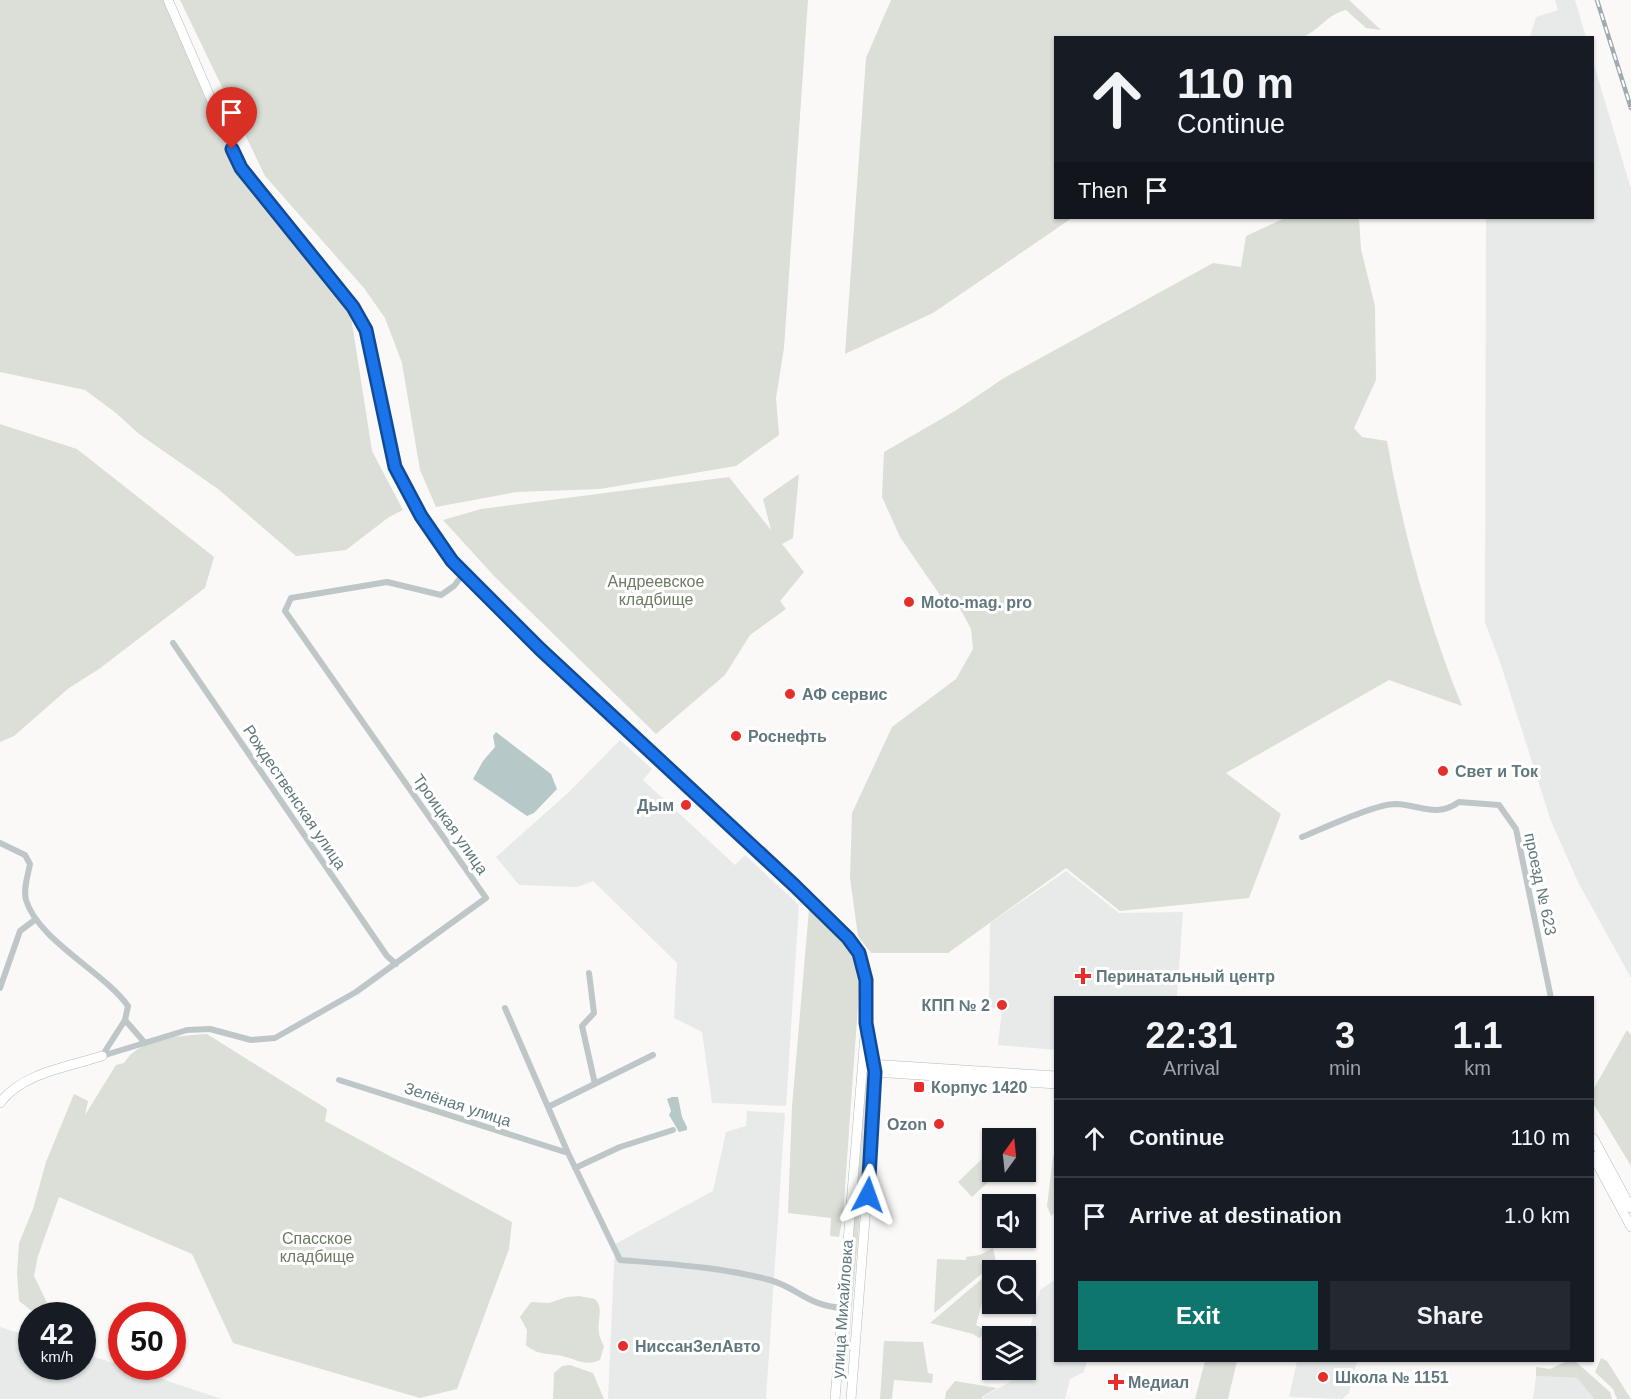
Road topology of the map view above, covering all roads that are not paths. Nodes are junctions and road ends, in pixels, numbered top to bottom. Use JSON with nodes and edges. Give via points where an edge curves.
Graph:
{"nodes":[{"id":1,"x":168,"y":0,"type":"edge"},
{"id":2,"x":464,"y":573,"type":"junction"},
{"id":3,"x":173,"y":643,"type":"dead end"},
{"id":4,"x":1302,"y":837,"type":"dead end"},
{"id":5,"x":0,"y":843,"type":"edge"},
{"id":6,"x":36,"y":920,"type":"junction"},
{"id":7,"x":396,"y":964,"type":"junction"},
{"id":8,"x":589,"y":973,"type":"dead end"},
{"id":9,"x":0,"y":987,"type":"edge"},
{"id":10,"x":1551,"y":996,"type":"edge"},
{"id":11,"x":506,"y":1008,"type":"dead end"},
{"id":12,"x":125,"y":1020,"type":"junction"},
{"id":13,"x":866,"y":1023,"type":"junction"},
{"id":14,"x":145,"y":1043,"type":"junction"},
{"id":15,"x":870,"y":1045,"type":"junction"},
{"id":16,"x":653,"y":1055,"type":"dead end"},
{"id":17,"x":102,"y":1056,"type":"junction"},
{"id":18,"x":868,"y":1067,"type":"junction"},
{"id":19,"x":897,"y":1069,"type":"junction"},
{"id":20,"x":1054,"y":1076,"type":"edge"},
{"id":21,"x":339,"y":1080,"type":"dead end"},
{"id":22,"x":594,"y":1084,"type":"junction"},
{"id":23,"x":1054,"y":1084,"type":"edge"},
{"id":24,"x":875,"y":1090,"type":"junction"},
{"id":25,"x":0,"y":1103,"type":"edge"},
{"id":26,"x":548,"y":1107,"type":"junction"},
{"id":27,"x":673,"y":1130,"type":"dead end"},
{"id":28,"x":1594,"y":1140,"type":"edge"},
{"id":29,"x":568,"y":1153,"type":"junction"},
{"id":30,"x":1594,"y":1158,"type":"edge"},
{"id":31,"x":575,"y":1168,"type":"junction"},
{"id":32,"x":1631,"y":1208,"type":"edge"},
{"id":33,"x":1631,"y":1227,"type":"edge"},
{"id":34,"x":843,"y":1308,"type":"junction"},
{"id":35,"x":838,"y":1372,"type":"junction"},
{"id":36,"x":852,"y":1373,"type":"junction"},
{"id":37,"x":835,"y":1399,"type":"edge"},
{"id":38,"x":851,"y":1399,"type":"edge"}],
"edges":[{"from":1,"to":2,"type":"street","via":[[241,168],[353,307],[366,330],[395,467],[440,546]]},
{"from":2,"to":7,"type":"street","name":"Троицкая улица","via":[[441,595],[387,582],[291,598],[285,611],[486,898]]},
{"from":2,"to":13,"type":"street","via":[[848,938],[864,968]]},
{"from":3,"to":7,"type":"street","name":"Рождественская улица"},
{"from":4,"to":10,"type":"street","name":"проезд № 623","via":[[1395,804],[1430,810],[1448,810],[1459,802],[1499,805],[1516,829]]},
{"from":5,"to":6,"type":"street","via":[[25,855],[30,864],[25,899]]},
{"from":6,"to":9,"type":"street","via":[[20,931]]},
{"from":6,"to":12,"type":"street","via":[[121,996],[128,1006]]},
{"from":7,"to":14,"type":"street","name":"Троицкая улица","via":[[356,992],[275,1038],[251,1040],[210,1029],[187,1030]]},
{"from":8,"to":22,"type":"street","via":[[594,1013],[582,1026]]},
{"from":11,"to":26,"type":"street"},
{"from":12,"to":14,"type":"street"},
{"from":12,"to":17,"type":"street"},
{"from":13,"to":15,"type":"street"},
{"from":13,"to":18,"type":"street"},
{"from":14,"to":17,"type":"street","name":"Троицкая улица"},
{"from":15,"to":18,"type":"street"},
{"from":15,"to":19,"type":"street"},
{"from":16,"to":22,"type":"street"},
{"from":17,"to":25,"type":"street","via":[[29,1080]]},
{"from":18,"to":19,"type":"street"},
{"from":18,"to":24,"type":"street","name":"улица Михайловка"},
{"from":18,"to":34,"type":"street","name":"улица Михайловка"},
{"from":19,"to":20,"type":"street"},
{"from":19,"to":23,"type":"street"},
{"from":19,"to":24,"type":"street"},
{"from":21,"to":29,"type":"street","name":"Зелёная улица"},
{"from":22,"to":26,"type":"street"},
{"from":24,"to":36,"type":"street","name":"улица Михайловка"},
{"from":26,"to":29,"type":"street"},
{"from":27,"to":31,"type":"street","via":[[620,1147]]},
{"from":28,"to":32,"type":"street"},
{"from":29,"to":31,"type":"street"},
{"from":30,"to":33,"type":"street"},
{"from":31,"to":34,"type":"street","via":[[620,1260],[702,1267],[772,1280],[804,1298]]},
{"from":34,"to":35,"type":"street","name":"улица Михайловка"},
{"from":35,"to":36,"type":"street"},
{"from":35,"to":37,"type":"street","name":"улица Михайловка"},
{"from":36,"to":38,"type":"street","name":"улица Михайловка"}]}
